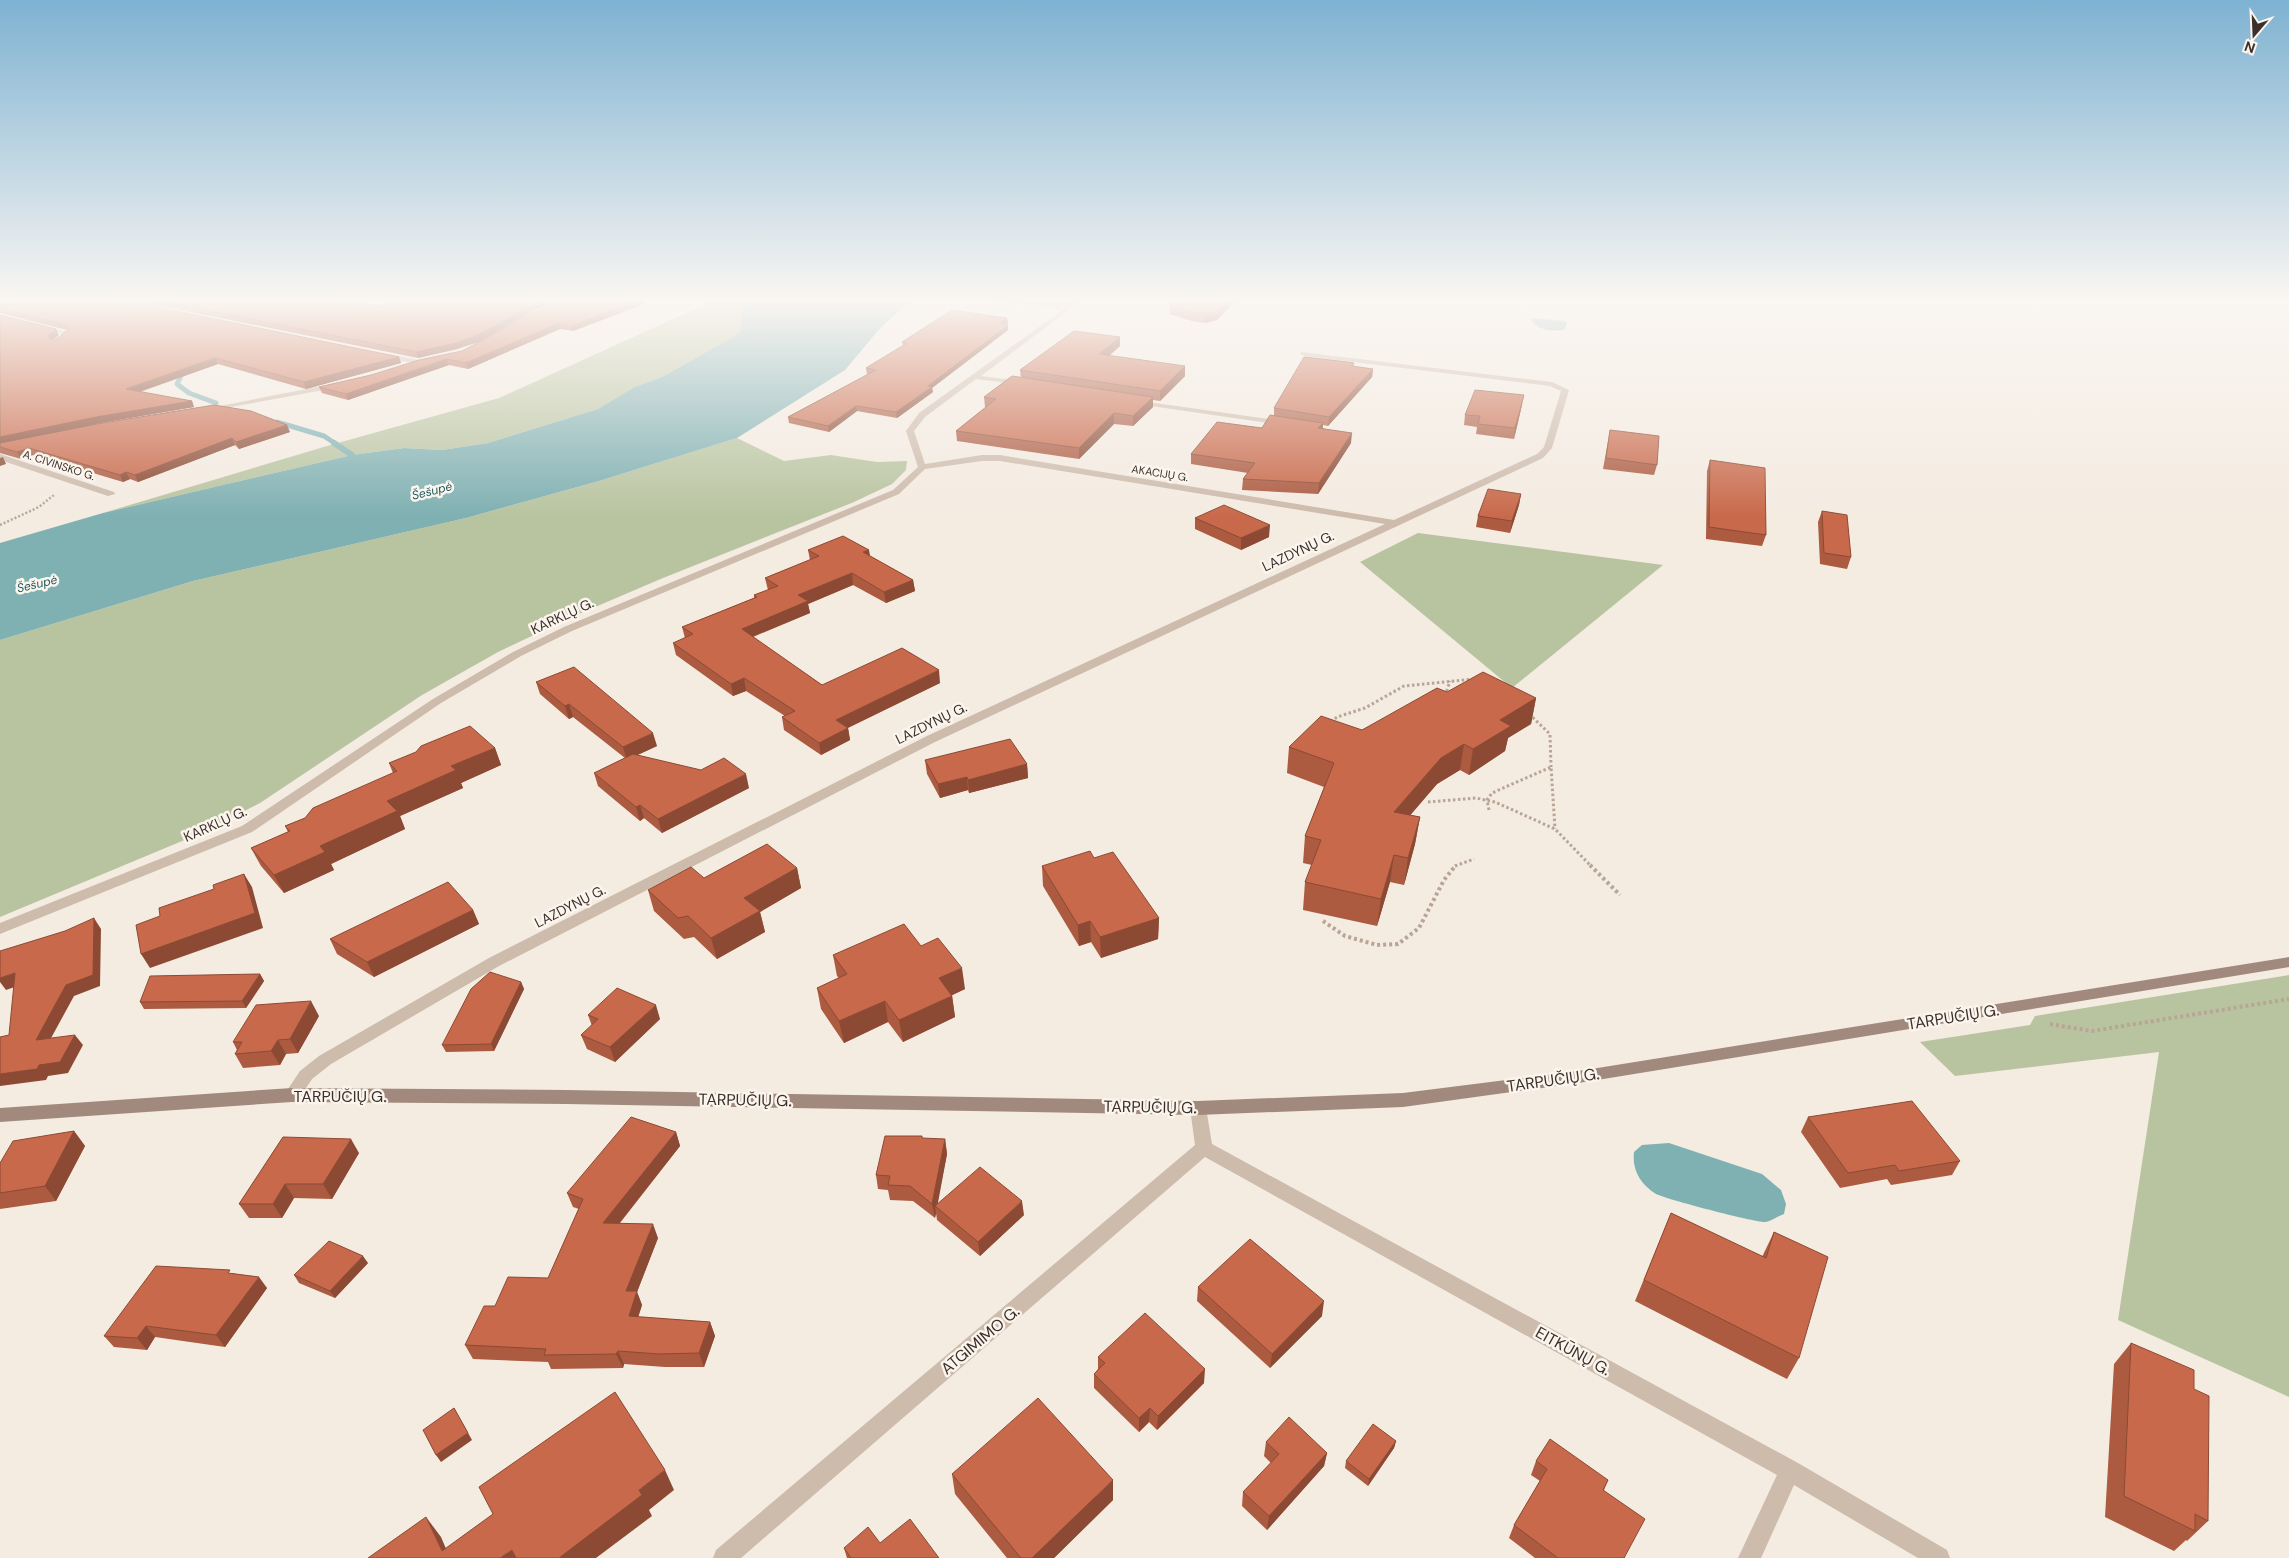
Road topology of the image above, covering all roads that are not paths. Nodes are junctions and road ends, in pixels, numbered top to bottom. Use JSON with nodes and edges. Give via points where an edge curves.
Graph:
{"nodes":[{"id":1,"x":982,"y":372,"type":"edge"},
{"id":2,"x":1446,"y":372,"type":"edge"},
{"id":3,"x":975,"y":377,"type":"junction"},
{"id":4,"x":344,"y":384,"type":"edge"},
{"id":5,"x":1032,"y":385,"type":"edge"},
{"id":6,"x":1126,"y":400,"type":"edge"},
{"id":7,"x":202,"y":410,"type":"edge"},
{"id":8,"x":1288,"y":424,"type":"edge"},
{"id":9,"x":0,"y":457,"type":"edge"},
{"id":10,"x":922,"y":467,"type":"junction"},
{"id":11,"x":111,"y":494,"type":"dead end"},
{"id":12,"x":1394,"y":524,"type":"junction"},
{"id":13,"x":0,"y":929,"type":"edge"},
{"id":14,"x":2289,"y":962,"type":"edge"},
{"id":15,"x":292,"y":1095,"type":"junction"},
{"id":16,"x":1198,"y":1108,"type":"junction"},
{"id":17,"x":0,"y":1115,"type":"edge"},
{"id":18,"x":1204,"y":1148,"type":"junction"},
{"id":19,"x":1790,"y":1471,"type":"junction"},
{"id":20,"x":724,"y":1558,"type":"edge"},
{"id":21,"x":1749,"y":1558,"type":"edge"},
{"id":22,"x":1939,"y":1558,"type":"edge"}],
"edges":[{"from":1,"to":3,"type":"street"},
{"from":2,"to":12,"type":"street","name":"LAZDYNŲ G.","via":[[1561,386],[1565,390],[1548,448],[1540,456]]},
{"from":3,"to":5,"type":"street"},
{"from":3,"to":10,"type":"street","via":[[922,415],[910,431]]},
{"from":4,"to":7,"type":"street"},
{"from":6,"to":8,"type":"street"},
{"from":9,"to":11,"type":"street","name":"A. CIVINSKO G."},
{"from":10,"to":12,"type":"street","name":"AKACIJŲ G.","via":[[1000,458]]},
{"from":10,"to":13,"type":"street","name":"KARKLŲ G.","via":[[896,492],[607,612],[517,654],[437,701],[247,829]]},
{"from":12,"to":15,"type":"street","name":"LAZDYNŲ G.","via":[[932,739],[494,962],[325,1060],[306,1075]]},
{"from":14,"to":16,"type":"main road","name":"TARPUČIŲ G.","via":[[1556,1080],[1403,1100]]},
{"from":15,"to":16,"type":"main road","name":"TARPUČIŲ G."},
{"from":15,"to":17,"type":"main road","name":"TARPUČIŲ G."},
{"from":16,"to":18,"type":"street"},
{"from":18,"to":19,"type":"street","name":"EITKŪNŲ G."},
{"from":18,"to":20,"type":"street","name":"ATGIMIMO G."},
{"from":19,"to":21,"type":"street"},
{"from":19,"to":22,"type":"street","name":"EITKŪNŲ G."}]}
